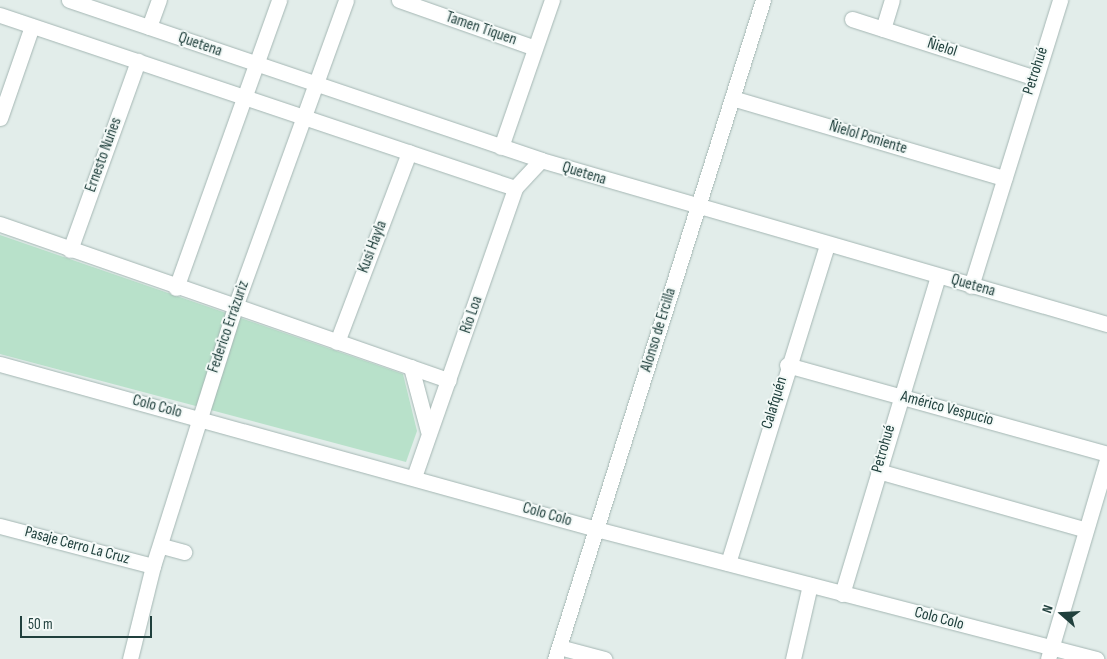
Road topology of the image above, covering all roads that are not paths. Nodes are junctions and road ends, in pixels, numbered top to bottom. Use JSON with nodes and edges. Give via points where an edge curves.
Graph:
{"nodes":[{"id":1,"x":69,"y":0,"type":"edge"},
{"id":2,"x":159,"y":0,"type":"edge"},
{"id":3,"x":278,"y":0,"type":"edge"},
{"id":4,"x":346,"y":0,"type":"edge"},
{"id":5,"x":399,"y":0,"type":"edge"},
{"id":6,"x":552,"y":0,"type":"edge"},
{"id":7,"x":763,"y":0,"type":"edge"},
{"id":8,"x":892,"y":0,"type":"edge"},
{"id":9,"x":1060,"y":0,"type":"edge"},
{"id":10,"x":0,"y":15,"type":"edge"},
{"id":11,"x":852,"y":19,"type":"dead end"},
{"id":12,"x":32,"y":26,"type":"junction"},
{"id":13,"x":150,"y":27,"type":"junction"},
{"id":14,"x":883,"y":29,"type":"junction"},
{"id":15,"x":535,"y":48,"type":"junction"},
{"id":16,"x":138,"y":61,"type":"junction"},
{"id":17,"x":256,"y":64,"type":"junction"},
{"id":18,"x":1033,"y":77,"type":"junction"},
{"id":19,"x":316,"y":84,"type":"junction"},
{"id":20,"x":244,"y":97,"type":"junction"},
{"id":21,"x":732,"y":98,"type":"junction"},
{"id":22,"x":304,"y":117,"type":"junction"},
{"id":23,"x":0,"y":118,"type":"edge"},
{"id":24,"x":501,"y":147,"type":"junction"},
{"id":25,"x":409,"y":152,"type":"junction"},
{"id":26,"x":541,"y":160,"type":"junction"},
{"id":27,"x":1004,"y":178,"type":"junction"},
{"id":28,"x":515,"y":188,"type":"junction"},
{"id":29,"x":697,"y":209,"type":"junction"},
{"id":30,"x":0,"y":224,"type":"edge"},
{"id":31,"x":827,"y":245,"type":"junction"},
{"id":32,"x":70,"y":250,"type":"junction"},
{"id":33,"x":938,"y":276,"type":"junction"},
{"id":34,"x":971,"y":286,"type":"junction"},
{"id":35,"x":176,"y":288,"type":"junction"},
{"id":36,"x":235,"y":308,"type":"junction"},
{"id":37,"x":1107,"y":324,"type":"edge"},
{"id":38,"x":337,"y":342,"type":"junction"},
{"id":39,"x":0,"y":364,"type":"edge"},
{"id":40,"x":787,"y":365,"type":"junction"},
{"id":41,"x":411,"y":367,"type":"junction"},
{"id":42,"x":449,"y":380,"type":"junction"},
{"id":43,"x":899,"y":396,"type":"junction"},
{"id":44,"x":199,"y":418,"type":"junction"},
{"id":45,"x":428,"y":431,"type":"junction"},
{"id":46,"x":1107,"y":454,"type":"edge"},
{"id":47,"x":1107,"y":460,"type":"edge"},
{"id":48,"x":878,"y":471,"type":"junction"},
{"id":49,"x":414,"y":477,"type":"junction"},
{"id":50,"x":0,"y":526,"type":"edge"},
{"id":51,"x":596,"y":528,"type":"junction"},
{"id":52,"x":1086,"y":530,"type":"junction"},
{"id":53,"x":162,"y":546,"type":"junction"},
{"id":54,"x":184,"y":552,"type":"dead end"},
{"id":55,"x":728,"y":563,"type":"junction"},
{"id":56,"x":153,"y":566,"type":"junction"},
{"id":57,"x":810,"y":585,"type":"junction"},
{"id":58,"x":842,"y":594,"type":"junction"},
{"id":59,"x":557,"y":653,"type":"edge"},
{"id":60,"x":1050,"y":654,"type":"edge"},
{"id":61,"x":130,"y":659,"type":"edge"},
{"id":62,"x":604,"y":659,"type":"edge"},
{"id":63,"x":793,"y":659,"type":"edge"},
{"id":64,"x":1096,"y":659,"type":"edge"}],
"edges":[{"from":1,"to":13,"type":"street","name":"Quetena"},
{"from":2,"to":13,"type":"street"},
{"from":3,"to":17,"type":"street"},
{"from":4,"to":19,"type":"street","name":"Federico Errázuriz"},
{"from":5,"to":15,"type":"street","name":"Tamen Tiquen"},
{"from":6,"to":15,"type":"street"},
{"from":7,"to":21,"type":"street","name":"Alonso de Ercilla"},
{"from":8,"to":14,"type":"street"},
{"from":9,"to":18,"type":"street","name":"Petrohué"},
{"from":10,"to":12,"type":"street"},
{"from":11,"to":14,"type":"street","name":"Ñielol"},
{"from":12,"to":16,"type":"street"},
{"from":12,"to":23,"type":"street"},
{"from":13,"to":17,"type":"street","name":"Quetena"},
{"from":14,"to":18,"type":"street","name":"Ñielol"},
{"from":15,"to":24,"type":"street"},
{"from":16,"to":20,"type":"street"},
{"from":16,"to":32,"type":"street","name":"Ernesto Nuñes"},
{"from":17,"to":19,"type":"street","name":"Quetena"},
{"from":17,"to":20,"type":"street"},
{"from":18,"to":27,"type":"street","name":"Petrohué"},
{"from":19,"to":22,"type":"street","name":"Federico Errázuriz"},
{"from":19,"to":24,"type":"street","name":"Quetena"},
{"from":20,"to":22,"type":"street"},
{"from":20,"to":35,"type":"street"},
{"from":21,"to":27,"type":"street","name":"Ñielol Poniente"},
{"from":21,"to":29,"type":"street","name":"Alonso de Ercilla"},
{"from":22,"to":25,"type":"street"},
{"from":22,"to":36,"type":"street","name":"Federico Errázuriz"},
{"from":24,"to":26,"type":"street","name":"Quetena"},
{"from":25,"to":28,"type":"street"},
{"from":25,"to":38,"type":"street","name":"Kusi Hayla"},
{"from":26,"to":28,"type":"street","name":"Río Loa"},
{"from":26,"to":29,"type":"street","name":"Quetena"},
{"from":27,"to":34,"type":"street","name":"Petrohué"},
{"from":28,"to":42,"type":"street","name":"Río Loa"},
{"from":29,"to":31,"type":"street","name":"Quetena"},
{"from":29,"to":51,"type":"street","name":"Alonso de Ercilla"},
{"from":30,"to":32,"type":"street"},
{"from":31,"to":33,"type":"street","name":"Quetena"},
{"from":31,"to":40,"type":"street","name":"Calafquén"},
{"from":32,"to":35,"type":"street"},
{"from":33,"to":34,"type":"street","name":"Quetena"},
{"from":33,"to":43,"type":"street","name":"Petrohué"},
{"from":34,"to":37,"type":"street","name":"Quetena"},
{"from":35,"to":36,"type":"street"},
{"from":36,"to":38,"type":"street"},
{"from":36,"to":44,"type":"street","name":"Federico Errázuriz"},
{"from":38,"to":41,"type":"street"},
{"from":39,"to":44,"type":"street","name":"Colo Colo"},
{"from":40,"to":43,"type":"street","name":"Américo Vespucio"},
{"from":40,"to":55,"type":"street","name":"Calafquén"},
{"from":41,"to":42,"type":"street"},
{"from":41,"to":45,"type":"street"},
{"from":42,"to":45,"type":"street","name":"Río Loa"},
{"from":43,"to":46,"type":"street","name":"Américo Vespucio"},
{"from":43,"to":48,"type":"street","name":"Petrohué"},
{"from":44,"to":49,"type":"street","name":"Colo Colo"},
{"from":44,"to":53,"type":"street","name":"Federico Errázuriz"},
{"from":45,"to":49,"type":"street","name":"Río Loa"},
{"from":47,"to":52,"type":"street"},
{"from":48,"to":52,"type":"street"},
{"from":48,"to":58,"type":"street","name":"Petrohué"},
{"from":49,"to":51,"type":"street","name":"Colo Colo"},
{"from":50,"to":56,"type":"street","name":"Pasaje Cerro La Cruz"},
{"from":51,"to":55,"type":"street","name":"Colo Colo"},
{"from":51,"to":59,"type":"street","name":"Alonso de Ercilla"},
{"from":52,"to":60,"type":"street"},
{"from":53,"to":54,"type":"street"},
{"from":53,"to":56,"type":"street","name":"Federico Errázuriz"},
{"from":55,"to":57,"type":"street","name":"Colo Colo"},
{"from":56,"to":61,"type":"street","name":"Federico Errázuriz"},
{"from":57,"to":58,"type":"street","name":"Colo Colo"},
{"from":57,"to":63,"type":"street"},
{"from":58,"to":60,"type":"street","name":"Colo Colo"},
{"from":59,"to":62,"type":"street"},
{"from":60,"to":64,"type":"street","name":"Colo Colo"}]}
